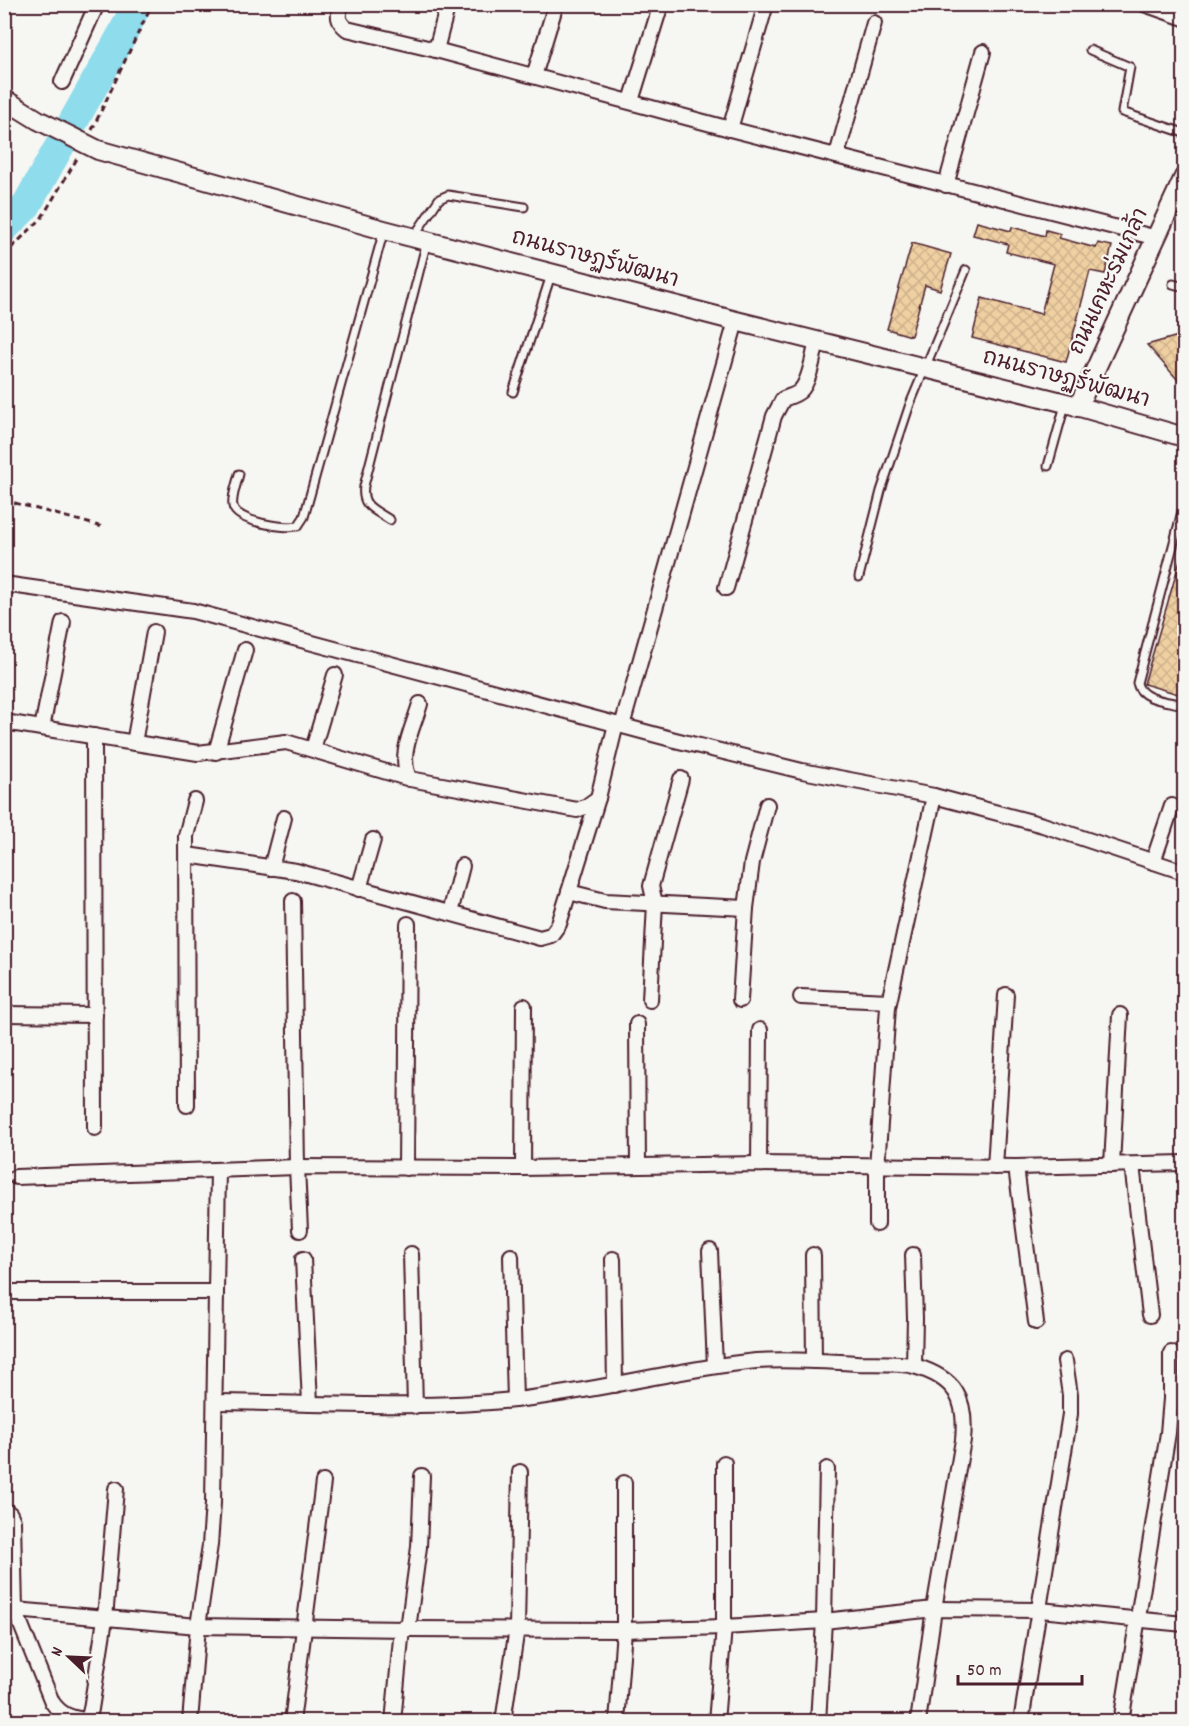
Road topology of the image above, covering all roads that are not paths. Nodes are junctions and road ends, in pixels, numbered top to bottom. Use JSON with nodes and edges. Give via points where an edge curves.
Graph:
{"nodes":[{"id":1,"x":97,"y":4,"type":"edge"},
{"id":2,"x":340,"y":4,"type":"edge"},
{"id":3,"x":448,"y":4,"type":"edge"},
{"id":4,"x":555,"y":4,"type":"edge"},
{"id":5,"x":661,"y":4,"type":"edge"},
{"id":6,"x":766,"y":4,"type":"edge"},
{"id":7,"x":1144,"y":4,"type":"edge"},
{"id":8,"x":1183,"y":13,"type":"edge"},
{"id":9,"x":874,"y":23,"type":"dead end"},
{"id":10,"x":436,"y":50,"type":"junction"},
{"id":11,"x":1090,"y":50,"type":"dead end"},
{"id":12,"x":982,"y":52,"type":"dead end"},
{"id":13,"x":534,"y":76,"type":"junction"},
{"id":14,"x":62,"y":82,"type":"dead end"},
{"id":15,"x":4,"y":99,"type":"edge"},
{"id":16,"x":631,"y":101,"type":"junction"},
{"id":17,"x":730,"y":129,"type":"junction"},
{"id":18,"x":1185,"y":133,"type":"edge"},
{"id":19,"x":837,"y":155,"type":"junction"},
{"id":20,"x":1185,"y":177,"type":"edge"},
{"id":21,"x":946,"y":185,"type":"junction"},
{"id":22,"x":524,"y":207,"type":"dead end"},
{"id":23,"x":384,"y":230,"type":"junction"},
{"id":24,"x":1157,"y":238,"type":"junction"},
{"id":25,"x":420,"y":239,"type":"junction"},
{"id":26,"x":966,"y":270,"type":"dead end"},
{"id":27,"x":552,"y":273,"type":"junction"},
{"id":28,"x":1173,"y":284,"type":"dead end"},
{"id":29,"x":1185,"y":287,"type":"edge"},
{"id":30,"x":736,"y":321,"type":"junction"},
{"id":31,"x":817,"y":340,"type":"junction"},
{"id":32,"x":924,"y":368,"type":"junction"},
{"id":33,"x":513,"y":392,"type":"dead end"},
{"id":34,"x":1072,"y":405,"type":"junction"},
{"id":35,"x":1185,"y":437,"type":"edge"},
{"id":36,"x":1048,"y":466,"type":"dead end"},
{"id":37,"x":239,"y":474,"type":"dead end"},
{"id":38,"x":1185,"y":504,"type":"edge"},
{"id":39,"x":390,"y":520,"type":"dead end"},
{"id":40,"x":859,"y":578,"type":"dead end"},
{"id":41,"x":4,"y":584,"type":"edge"},
{"id":42,"x":726,"y":588,"type":"dead end"},
{"id":43,"x":63,"y":622,"type":"dead end"},
{"id":44,"x":154,"y":632,"type":"dead end"},
{"id":45,"x":245,"y":650,"type":"dead end"},
{"id":46,"x":335,"y":675,"type":"dead end"},
{"id":47,"x":420,"y":704,"type":"dead end"},
{"id":48,"x":1185,"y":705,"type":"edge"},
{"id":49,"x":4,"y":722,"type":"edge"},
{"id":50,"x":619,"y":725,"type":"junction"},
{"id":51,"x":42,"y":728,"type":"junction"},
{"id":52,"x":94,"y":736,"type":"junction"},
{"id":53,"x":134,"y":743,"type":"junction"},
{"id":54,"x":313,"y":749,"type":"junction"},
{"id":55,"x":216,"y":752,"type":"junction"},
{"id":56,"x":410,"y":779,"type":"junction"},
{"id":57,"x":681,"y":779,"type":"dead end"},
{"id":58,"x":934,"y":796,"type":"junction"},
{"id":59,"x":598,"y":798,"type":"junction"},
{"id":60,"x":195,"y":801,"type":"dead end"},
{"id":61,"x":767,"y":806,"type":"dead end"},
{"id":62,"x":1172,"y":806,"type":"dead end"},
{"id":63,"x":284,"y":818,"type":"dead end"},
{"id":64,"x":373,"y":840,"type":"dead end"},
{"id":65,"x":187,"y":855,"type":"junction"},
{"id":66,"x":1153,"y":862,"type":"junction"},
{"id":67,"x":462,"y":866,"type":"dead end"},
{"id":68,"x":271,"y":868,"type":"junction"},
{"id":69,"x":1185,"y":872,"type":"edge"},
{"id":70,"x":359,"y":889,"type":"junction"},
{"id":71,"x":569,"y":892,"type":"junction"},
{"id":72,"x":293,"y":901,"type":"dead end"},
{"id":73,"x":655,"y":903,"type":"junction"},
{"id":74,"x":746,"y":908,"type":"junction"},
{"id":75,"x":450,"y":913,"type":"junction"},
{"id":76,"x":408,"y":924,"type":"dead end"},
{"id":77,"x":1006,"y":995,"type":"dead end"},
{"id":78,"x":801,"y":997,"type":"dead end"},
{"id":79,"x":650,"y":1000,"type":"dead end"},
{"id":80,"x":740,"y":1000,"type":"dead end"},
{"id":81,"x":889,"y":1001,"type":"junction"},
{"id":82,"x":524,"y":1006,"type":"dead end"},
{"id":83,"x":4,"y":1014,"type":"edge"},
{"id":84,"x":95,"y":1015,"type":"junction"},
{"id":85,"x":1120,"y":1015,"type":"dead end"},
{"id":86,"x":637,"y":1024,"type":"dead end"},
{"id":87,"x":760,"y":1030,"type":"dead end"},
{"id":88,"x":187,"y":1105,"type":"dead end"},
{"id":89,"x":95,"y":1128,"type":"dead end"},
{"id":90,"x":1185,"y":1163,"type":"edge"},
{"id":91,"x":759,"y":1164,"type":"junction"},
{"id":92,"x":638,"y":1165,"type":"junction"},
{"id":93,"x":1112,"y":1165,"type":"junction"},
{"id":94,"x":1132,"y":1165,"type":"junction"},
{"id":95,"x":297,"y":1167,"type":"junction"},
{"id":96,"x":523,"y":1167,"type":"junction"},
{"id":97,"x":877,"y":1167,"type":"junction"},
{"id":98,"x":995,"y":1167,"type":"junction"},
{"id":99,"x":1016,"y":1167,"type":"junction"},
{"id":100,"x":406,"y":1168,"type":"junction"},
{"id":101,"x":218,"y":1170,"type":"junction"},
{"id":102,"x":16,"y":1177,"type":"dead end"},
{"id":103,"x":877,"y":1224,"type":"dead end"},
{"id":104,"x":300,"y":1230,"type":"dead end"},
{"id":105,"x":710,"y":1251,"type":"dead end"},
{"id":106,"x":411,"y":1254,"type":"dead end"},
{"id":107,"x":813,"y":1255,"type":"dead end"},
{"id":108,"x":913,"y":1255,"type":"dead end"},
{"id":109,"x":511,"y":1256,"type":"dead end"},
{"id":110,"x":303,"y":1259,"type":"dead end"},
{"id":111,"x":613,"y":1259,"type":"dead end"},
{"id":112,"x":4,"y":1292,"type":"edge"},
{"id":113,"x":216,"y":1292,"type":"junction"},
{"id":114,"x":1150,"y":1315,"type":"dead end"},
{"id":115,"x":1036,"y":1322,"type":"dead end"},
{"id":116,"x":1171,"y":1353,"type":"dead end"},
{"id":117,"x":814,"y":1360,"type":"junction"},
{"id":118,"x":1065,"y":1361,"type":"dead end"},
{"id":119,"x":715,"y":1366,"type":"junction"},
{"id":120,"x":914,"y":1366,"type":"junction"},
{"id":121,"x":615,"y":1385,"type":"junction"},
{"id":122,"x":515,"y":1400,"type":"junction"},
{"id":123,"x":215,"y":1402,"type":"junction"},
{"id":124,"x":310,"y":1403,"type":"junction"},
{"id":125,"x":415,"y":1406,"type":"junction"},
{"id":126,"x":724,"y":1462,"type":"dead end"},
{"id":127,"x":827,"y":1469,"type":"dead end"},
{"id":128,"x":520,"y":1472,"type":"dead end"},
{"id":129,"x":422,"y":1476,"type":"dead end"},
{"id":130,"x":323,"y":1482,"type":"dead end"},
{"id":131,"x":624,"y":1483,"type":"dead end"},
{"id":132,"x":116,"y":1489,"type":"dead end"},
{"id":133,"x":4,"y":1510,"type":"edge"},
{"id":134,"x":934,"y":1609,"type":"junction"},
{"id":135,"x":15,"y":1610,"type":"junction"},
{"id":136,"x":1040,"y":1610,"type":"junction"},
{"id":137,"x":1138,"y":1618,"type":"junction"},
{"id":138,"x":105,"y":1619,"type":"junction"},
{"id":139,"x":824,"y":1621,"type":"junction"},
{"id":140,"x":1185,"y":1624,"type":"edge"},
{"id":141,"x":198,"y":1626,"type":"junction"},
{"id":142,"x":305,"y":1627,"type":"junction"},
{"id":143,"x":724,"y":1627,"type":"junction"},
{"id":144,"x":405,"y":1628,"type":"junction"},
{"id":145,"x":517,"y":1628,"type":"junction"},
{"id":146,"x":624,"y":1630,"type":"junction"},
{"id":147,"x":190,"y":1722,"type":"edge"},
{"id":148,"x":292,"y":1722,"type":"edge"},
{"id":149,"x":393,"y":1722,"type":"edge"},
{"id":150,"x":503,"y":1722,"type":"edge"},
{"id":151,"x":617,"y":1722,"type":"edge"},
{"id":152,"x":716,"y":1722,"type":"edge"},
{"id":153,"x":818,"y":1722,"type":"edge"},
{"id":154,"x":918,"y":1722,"type":"edge"},
{"id":155,"x":1021,"y":1722,"type":"edge"},
{"id":156,"x":1121,"y":1722,"type":"edge"}],
"edges":[{"from":1,"to":14,"type":"street"},
{"from":2,"to":10,"type":"street","via":[[338,15],[347,29]]},
{"from":3,"to":10,"type":"street"},
{"from":4,"to":13,"type":"street"},
{"from":5,"to":16,"type":"street"},
{"from":6,"to":17,"type":"street"},
{"from":7,"to":8,"type":"street"},
{"from":9,"to":19,"type":"street"},
{"from":10,"to":13,"type":"street"},
{"from":11,"to":18,"type":"lane","via":[[1130,67],[1122,112]]},
{"from":12,"to":21,"type":"street"},
{"from":13,"to":16,"type":"street"},
{"from":15,"to":23,"type":"street","name":"ถนนราษฏร์พัฒนา","via":[[90,150]]},
{"from":16,"to":17,"type":"street"},
{"from":17,"to":19,"type":"street"},
{"from":19,"to":21,"type":"street"},
{"from":20,"to":24,"type":"street","name":"ถนนเคหะร่มเกล้า"},
{"from":21,"to":24,"type":"street"},
{"from":22,"to":25,"type":"lane","via":[[448,195],[439,199]]},
{"from":23,"to":25,"type":"street","name":"ถนนราษฏร์พัฒนา"},
{"from":23,"to":37,"type":"lane","via":[[304,517],[298,526],[287,528],[237,514],[233,506]]},
{"from":24,"to":34,"type":"street","name":"ถนนเคหะร่มเกล้า"},
{"from":25,"to":27,"type":"street","name":"ถนนราษฏร์พัฒนา"},
{"from":25,"to":39,"type":"lane","via":[[362,497]]},
{"from":26,"to":32,"type":"lane"},
{"from":27,"to":30,"type":"street","name":"ถนนราษฏร์พัฒนา"},
{"from":27,"to":33,"type":"lane"},
{"from":28,"to":29,"type":"lane"},
{"from":30,"to":31,"type":"street","name":"ถนนราษฏร์พัฒนา"},
{"from":30,"to":50,"type":"street"},
{"from":31,"to":32,"type":"street","name":"ถนนราษฏร์พัฒนา"},
{"from":31,"to":42,"type":"street","via":[[802,389],[783,399],[774,416]]},
{"from":32,"to":34,"type":"street","name":"ถนนราษฏร์พัฒนา"},
{"from":32,"to":40,"type":"lane","via":[[881,491]]},
{"from":34,"to":35,"type":"street","name":"ถนนราษฏร์พัฒนา"},
{"from":34,"to":36,"type":"lane"},
{"from":38,"to":48,"type":"lane","via":[[1137,683],[1150,697]]},
{"from":41,"to":50,"type":"street","via":[[193,611]]},
{"from":43,"to":51,"type":"street"},
{"from":44,"to":53,"type":"street"},
{"from":45,"to":55,"type":"street"},
{"from":46,"to":54,"type":"street"},
{"from":47,"to":56,"type":"street","via":[[404,757],[404,769]]},
{"from":49,"to":51,"type":"street"},
{"from":50,"to":58,"type":"street","via":[[802,771]]},
{"from":50,"to":59,"type":"street"},
{"from":51,"to":52,"type":"street"},
{"from":52,"to":53,"type":"street"},
{"from":52,"to":84,"type":"street"},
{"from":53,"to":55,"type":"street","via":[[180,752]]},
{"from":54,"to":55,"type":"street","via":[[286,742]]},
{"from":54,"to":56,"type":"street"},
{"from":56,"to":59,"type":"street","via":[[577,810]]},
{"from":57,"to":73,"type":"street","via":[[651,886]]},
{"from":58,"to":66,"type":"street","via":[[1043,825]]},
{"from":58,"to":81,"type":"street"},
{"from":59,"to":71,"type":"street"},
{"from":60,"to":65,"type":"street","via":[[186,836]]},
{"from":61,"to":74,"type":"street","via":[[752,862]]},
{"from":62,"to":66,"type":"street"},
{"from":63,"to":68,"type":"street"},
{"from":64,"to":70,"type":"street"},
{"from":65,"to":68,"type":"street"},
{"from":65,"to":88,"type":"street"},
{"from":66,"to":69,"type":"street"},
{"from":67,"to":75,"type":"street"},
{"from":68,"to":70,"type":"street"},
{"from":70,"to":75,"type":"street"},
{"from":71,"to":73,"type":"street","via":[[605,901]]},
{"from":71,"to":75,"type":"street","via":[[559,924],[551,935],[540,938]]},
{"from":72,"to":95,"type":"street"},
{"from":73,"to":74,"type":"street"},
{"from":73,"to":79,"type":"street"},
{"from":74,"to":80,"type":"street"},
{"from":76,"to":100,"type":"street"},
{"from":77,"to":98,"type":"street"},
{"from":78,"to":81,"type":"street"},
{"from":81,"to":97,"type":"street"},
{"from":82,"to":96,"type":"street"},
{"from":83,"to":84,"type":"street"},
{"from":84,"to":89,"type":"street"},
{"from":85,"to":93,"type":"street"},
{"from":86,"to":92,"type":"street"},
{"from":87,"to":91,"type":"street"},
{"from":90,"to":94,"type":"street"},
{"from":91,"to":92,"type":"street"},
{"from":91,"to":97,"type":"street"},
{"from":92,"to":96,"type":"street"},
{"from":93,"to":94,"type":"street"},
{"from":93,"to":99,"type":"street"},
{"from":94,"to":114,"type":"street"},
{"from":95,"to":100,"type":"street"},
{"from":95,"to":101,"type":"street"},
{"from":95,"to":104,"type":"street"},
{"from":96,"to":100,"type":"street"},
{"from":97,"to":98,"type":"street"},
{"from":97,"to":103,"type":"street"},
{"from":98,"to":99,"type":"street"},
{"from":99,"to":115,"type":"street"},
{"from":101,"to":102,"type":"street"},
{"from":101,"to":113,"type":"street"},
{"from":105,"to":119,"type":"street"},
{"from":106,"to":125,"type":"street"},
{"from":107,"to":117,"type":"street"},
{"from":108,"to":120,"type":"street"},
{"from":109,"to":122,"type":"street"},
{"from":110,"to":124,"type":"street"},
{"from":111,"to":121,"type":"street"},
{"from":112,"to":113,"type":"street"},
{"from":113,"to":123,"type":"street"},
{"from":116,"to":137,"type":"street","via":[[1168,1432]]},
{"from":117,"to":119,"type":"street"},
{"from":117,"to":120,"type":"street"},
{"from":118,"to":136,"type":"street","via":[[1070,1414]]},
{"from":119,"to":121,"type":"street"},
{"from":120,"to":134,"type":"street","via":[[958,1392],[965,1418]]},
{"from":121,"to":122,"type":"street"},
{"from":122,"to":125,"type":"street"},
{"from":123,"to":124,"type":"street"},
{"from":123,"to":141,"type":"street","via":[[210,1545]]},
{"from":124,"to":125,"type":"street"},
{"from":126,"to":143,"type":"street"},
{"from":127,"to":139,"type":"street"},
{"from":128,"to":145,"type":"street"},
{"from":129,"to":144,"type":"street","via":[[419,1547]]},
{"from":130,"to":142,"type":"street"},
{"from":131,"to":146,"type":"street"},
{"from":132,"to":138,"type":"street"},
{"from":133,"to":135,"type":"street","via":[[13,1521]]},
{"from":134,"to":136,"type":"street"},
{"from":134,"to":139,"type":"street"},
{"from":134,"to":154,"type":"street"},
{"from":135,"to":138,"type":"street"},
{"from":135,"to":138,"type":"street","via":[[52,1702],[59,1713],[76,1719],[89,1717]]},
{"from":136,"to":137,"type":"street"},
{"from":136,"to":155,"type":"street"},
{"from":137,"to":140,"type":"street"},
{"from":137,"to":156,"type":"street"},
{"from":138,"to":141,"type":"street"},
{"from":139,"to":143,"type":"street"},
{"from":139,"to":153,"type":"street"},
{"from":141,"to":142,"type":"street"},
{"from":141,"to":147,"type":"street"},
{"from":142,"to":144,"type":"street"},
{"from":142,"to":148,"type":"street"},
{"from":143,"to":146,"type":"street"},
{"from":143,"to":152,"type":"street"},
{"from":144,"to":145,"type":"street"},
{"from":144,"to":149,"type":"street"},
{"from":145,"to":146,"type":"street"},
{"from":145,"to":150,"type":"street"},
{"from":146,"to":151,"type":"street"}]}
